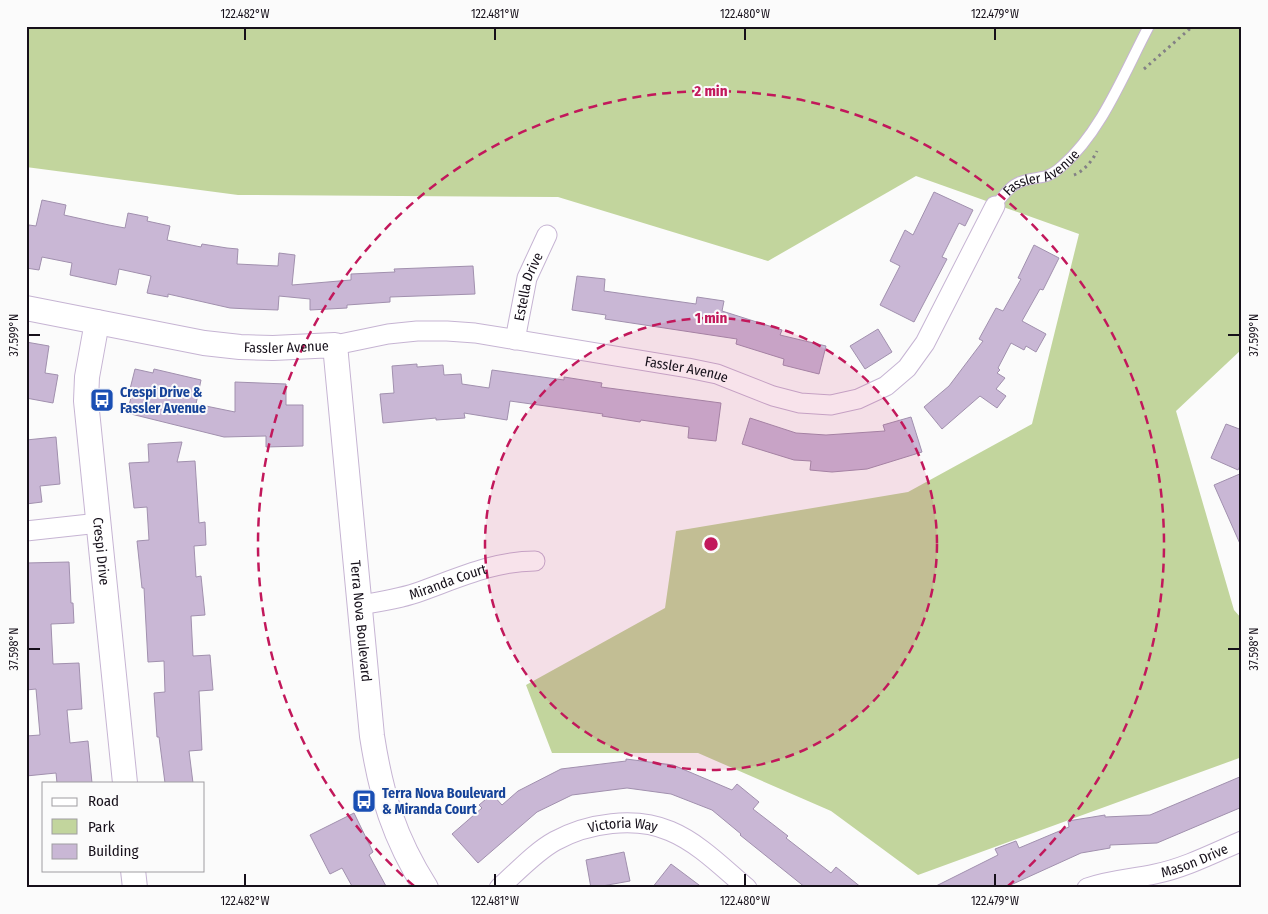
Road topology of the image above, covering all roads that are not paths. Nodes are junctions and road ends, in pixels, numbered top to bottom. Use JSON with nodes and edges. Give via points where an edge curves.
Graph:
{"nodes":[{"id":1,"x":1149,"y":26,"type":"edge"},
{"id":2,"x":995,"y":206,"type":"joint"},
{"id":3,"x":547,"y":235,"type":"dead end"},
{"id":4,"x":26,"y":308,"type":"edge"},
{"id":5,"x":98,"y":322,"type":"junction"},
{"id":6,"x":515,"y":340,"type":"junction"},
{"id":7,"x":335,"y":345,"type":"junction"},
{"id":8,"x":99,"y":523,"type":"junction"},
{"id":9,"x":26,"y":531,"type":"edge"},
{"id":10,"x":535,"y":562,"type":"dead end"},
{"id":11,"x":360,"y":605,"type":"junction"},
{"id":12,"x":125,"y":782,"type":"edge"},
{"id":13,"x":1242,"y":841,"type":"edge"},
{"id":14,"x":134,"y":872,"type":"edge"},
{"id":15,"x":135,"y":888,"type":"edge"},
{"id":16,"x":426,"y":888,"type":"edge"},
{"id":17,"x":499,"y":888,"type":"edge"},
{"id":18,"x":747,"y":888,"type":"edge"},
{"id":19,"x":1087,"y":888,"type":"edge"}],
"edges":[{"from":1,"to":2,"type":"lane","name":"Fassler Avenue","via":[[1103,114],[1082,146],[1048,176],[1018,182]]},
{"from":2,"to":6,"type":"street","name":"Fassler Avenue","via":[[925,344],[907,368],[886,386],[858,399],[831,405],[800,404],[717,374]]},
{"from":3,"to":6,"type":"street","name":"Estella Drive","via":[[527,278]]},
{"from":4,"to":5,"type":"street","name":"Fassler Avenue"},
{"from":5,"to":7,"type":"street","name":"Fassler Avenue","via":[[240,347]]},
{"from":5,"to":8,"type":"street","name":"Crespi Drive","via":[[87,377],[86,401]]},
{"from":6,"to":7,"type":"street","name":"Fassler Avenue","via":[[475,333],[417,331]]},
{"from":7,"to":11,"type":"street","name":"Terra Nova Boulevard"},
{"from":8,"to":9,"type":"street"},
{"from":8,"to":12,"type":"street","name":"Crespi Drive"},
{"from":10,"to":11,"type":"street","name":"Miranda Court","via":[[485,568],[414,594]]},
{"from":11,"to":16,"type":"street","name":"Terra Nova Boulevard","via":[[378,774],[400,842]]},
{"from":13,"to":19,"type":"street","name":"Mason Drive","via":[[1186,865]]},
{"from":14,"to":15,"type":"street"},
{"from":17,"to":18,"type":"street","name":"Victoria Way","via":[[554,841],[584,829],[614,823],[643,824],[670,831],[694,844]]}]}
